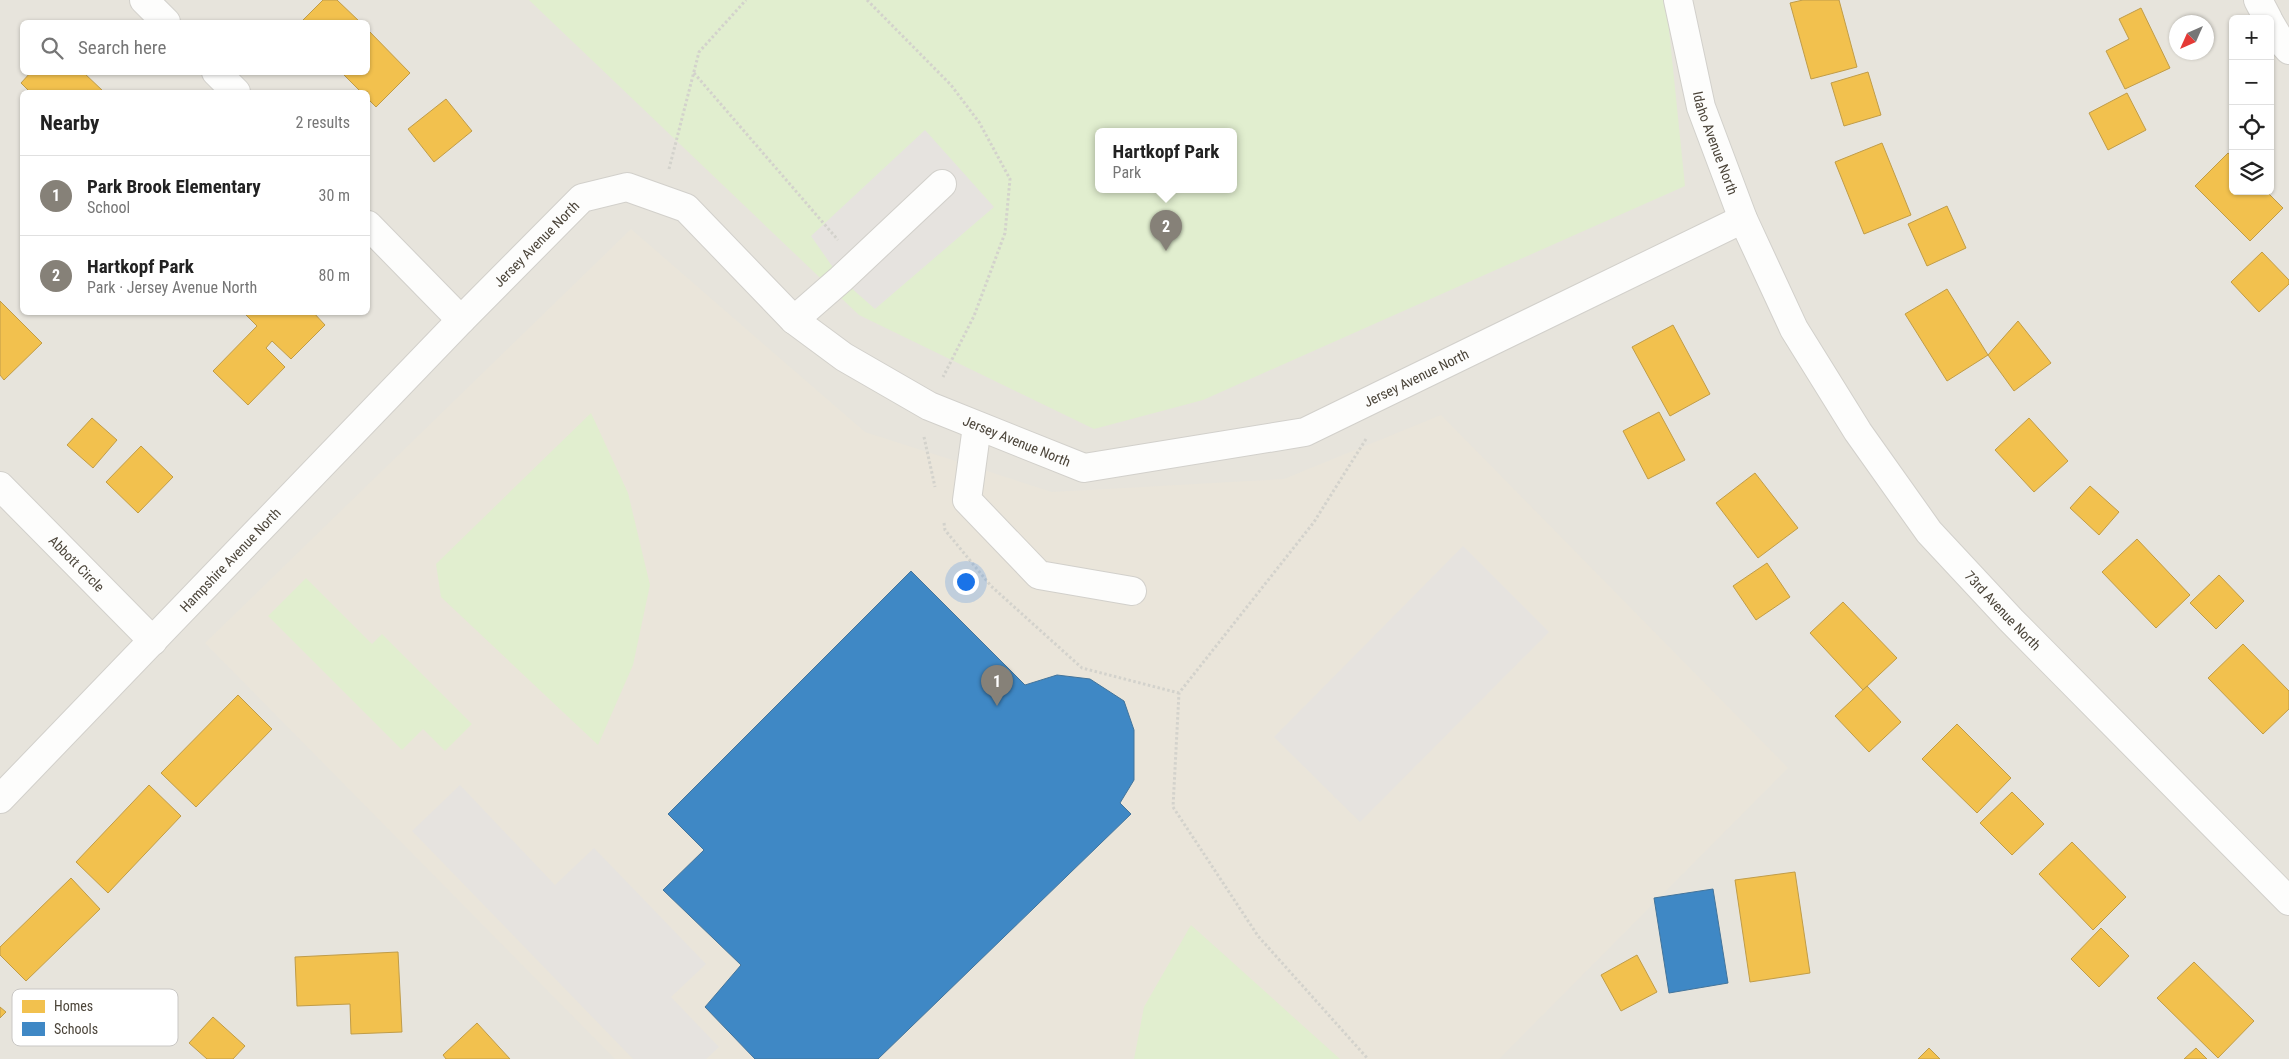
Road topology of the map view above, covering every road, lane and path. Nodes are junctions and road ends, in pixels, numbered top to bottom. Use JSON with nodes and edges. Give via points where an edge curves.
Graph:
{"nodes":[{"id":1,"x":144,"y":0,"type":"edge"},
{"id":2,"x":746,"y":0,"type":"edge"},
{"id":3,"x":867,"y":0,"type":"edge"},
{"id":4,"x":1678,"y":0,"type":"edge"},
{"id":5,"x":2258,"y":0,"type":"edge"},
{"id":6,"x":2266,"y":15,"type":"edge"},
{"id":7,"x":164,"y":20,"type":"edge"},
{"id":8,"x":2274,"y":30,"type":"edge"},
{"id":9,"x":2289,"y":50,"type":"edge"},
{"id":10,"x":694,"y":73,"type":"junction"},
{"id":11,"x":219,"y":75,"type":"edge"},
{"id":12,"x":234,"y":90,"type":"edge"},
{"id":13,"x":942,"y":184,"type":"dead end"},
{"id":14,"x":659,"y":198,"type":"junction"},
{"id":15,"x":1743,"y":219,"type":"junction"},
{"id":16,"x":370,"y":227,"type":"edge"},
{"id":17,"x":858,"y":263,"type":"junction"},
{"id":18,"x":1770,"y":278,"type":"joint"},
{"id":19,"x":461,"y":320,"type":"junction"},
{"id":20,"x":794,"y":320,"type":"junction"},
{"id":21,"x":929,"y":406,"type":"junction"},
{"id":22,"x":1355,"y":407,"type":"junction"},
{"id":23,"x":978,"y":426,"type":"junction"},
{"id":24,"x":0,"y":486,"type":"edge"},
{"id":25,"x":936,"y":492,"type":"dead end"},
{"id":26,"x":943,"y":520,"type":"dead end"},
{"id":27,"x":1132,"y":591,"type":"dead end"},
{"id":28,"x":153,"y":642,"type":"junction"},
{"id":29,"x":1179,"y":693,"type":"junction"},
{"id":30,"x":0,"y":799,"type":"edge"},
{"id":31,"x":2289,"y":901,"type":"edge"},
{"id":32,"x":1368,"y":1059,"type":"edge"}],
"edges":[{"from":1,"to":7,"type":"street"},
{"from":2,"to":10,"type":"path","via":[[699,52]]},
{"from":3,"to":21,"type":"path","via":[[951,85],[979,122],[1010,179],[1005,233],[974,316]]},
{"from":4,"to":15,"type":"street","name":"Idaho Avenue North","via":[[1702,107]]},
{"from":5,"to":6,"type":"street"},
{"from":8,"to":9,"type":"street"},
{"from":10,"to":14,"type":"path","via":[[673,160]]},
{"from":10,"to":17,"type":"path"},
{"from":11,"to":12,"type":"street"},
{"from":13,"to":17,"type":"street"},
{"from":14,"to":19,"type":"street","name":"Jersey Avenue North","via":[[626,187],[582,198]]},
{"from":14,"to":20,"type":"street","name":"Jersey Avenue North","via":[[686,208]]},
{"from":15,"to":18,"type":"street","name":"Idaho Avenue North"},
{"from":15,"to":22,"type":"street","name":"Jersey Avenue North"},
{"from":16,"to":19,"type":"street"},
{"from":17,"to":20,"type":"street"},
{"from":18,"to":31,"type":"street","name":"73rd Avenue North","via":[[1794,329],[1858,432],[1928,532]]},
{"from":19,"to":28,"type":"street","name":"Hampshire Avenue North"},
{"from":20,"to":21,"type":"street","name":"Jersey Avenue North","via":[[844,357]]},
{"from":21,"to":23,"type":"street","name":"Jersey Avenue North"},
{"from":21,"to":25,"type":"path","via":[[924,436]]},
{"from":22,"to":23,"type":"street","name":"Jersey Avenue North","via":[[1304,432],[1084,468]]},
{"from":22,"to":29,"type":"path","via":[[1368,436],[1314,522]]},
{"from":23,"to":27,"type":"street","via":[[967,500],[1039,575]]},
{"from":24,"to":28,"type":"street","name":"Abbott Circle"},
{"from":26,"to":29,"type":"path","via":[[945,530],[991,586],[1082,668]]},
{"from":28,"to":30,"type":"street","name":"Hampshire Avenue North"},
{"from":29,"to":32,"type":"path","via":[[1173,807],[1258,936]]}]}
